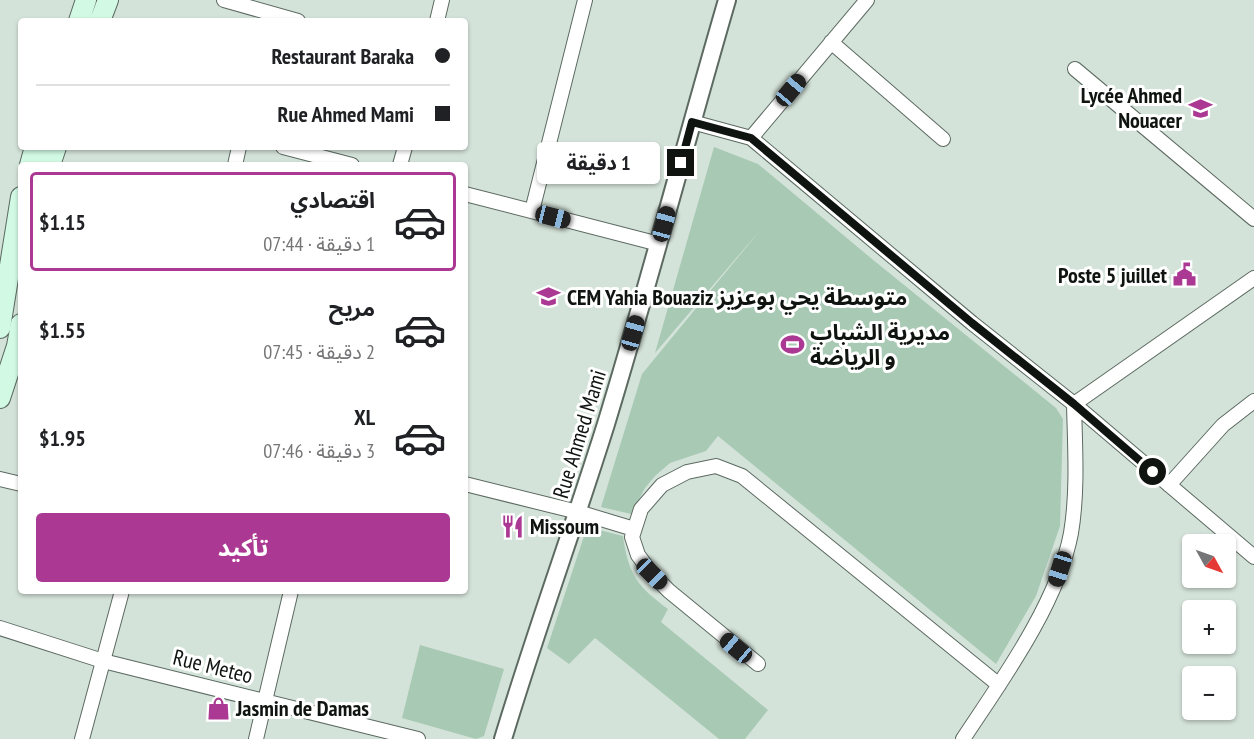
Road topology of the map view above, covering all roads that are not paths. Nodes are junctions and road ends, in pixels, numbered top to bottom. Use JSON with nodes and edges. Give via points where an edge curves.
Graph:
{"nodes":[{"id":1,"x":86,"y":0,"type":"edge"},
{"id":2,"x":108,"y":0,"type":"edge"},
{"id":3,"x":224,"y":0,"type":"edge"},
{"id":4,"x":278,"y":0,"type":"edge"},
{"id":5,"x":442,"y":0,"type":"edge"},
{"id":6,"x":585,"y":0,"type":"edge"},
{"id":7,"x":727,"y":0,"type":"edge"},
{"id":8,"x":867,"y":0,"type":"edge"},
{"id":9,"x":80,"y":18,"type":"edge"},
{"id":10,"x":101,"y":18,"type":"edge"},
{"id":11,"x":273,"y":18,"type":"edge"},
{"id":12,"x":438,"y":18,"type":"edge"},
{"id":13,"x":831,"y":42,"type":"junction"},
{"id":14,"x":1075,"y":69,"type":"dead end"},
{"id":15,"x":692,"y":122,"type":"junction"},
{"id":16,"x":751,"y":138,"type":"junction"},
{"id":17,"x":943,"y":139,"type":"dead end"},
{"id":18,"x":294,"y":150,"type":"edge"},
{"id":19,"x":340,"y":162,"type":"edge"},
{"id":20,"x":468,"y":195,"type":"edge"},
{"id":21,"x":532,"y":211,"type":"junction"},
{"id":22,"x":18,"y":217,"type":"edge"},
{"id":23,"x":1254,"y":219,"type":"edge"},
{"id":24,"x":659,"y":244,"type":"junction"},
{"id":25,"x":1254,"y":278,"type":"edge"},
{"id":26,"x":2,"y":321,"type":"edge"},
{"id":27,"x":18,"y":340,"type":"edge"},
{"id":28,"x":14,"y":377,"type":"edge"},
{"id":29,"x":0,"y":398,"type":"edge"},
{"id":30,"x":1254,"y":401,"type":"edge"},
{"id":31,"x":1074,"y":404,"type":"junction"},
{"id":32,"x":0,"y":479,"type":"edge"},
{"id":33,"x":18,"y":483,"type":"edge"},
{"id":34,"x":468,"y":485,"type":"edge"},
{"id":35,"x":1169,"y":485,"type":"junction"},
{"id":36,"x":578,"y":512,"type":"junction"},
{"id":37,"x":634,"y":529,"type":"junction"},
{"id":38,"x":1254,"y":557,"type":"edge"},
{"id":39,"x":121,"y":594,"type":"edge"},
{"id":40,"x":290,"y":594,"type":"edge"},
{"id":41,"x":0,"y":628,"type":"edge"},
{"id":42,"x":103,"y":661,"type":"junction"},
{"id":43,"x":758,"y":664,"type":"dead end"},
{"id":44,"x":999,"y":685,"type":"junction"},
{"id":45,"x":266,"y":701,"type":"junction"},
{"id":46,"x":399,"y":737,"type":"edge"},
{"id":47,"x":82,"y":739,"type":"edge"},
{"id":48,"x":256,"y":739,"type":"edge"},
{"id":49,"x":418,"y":739,"type":"edge"},
{"id":50,"x":503,"y":739,"type":"edge"},
{"id":51,"x":963,"y":739,"type":"edge"}],
"edges":[{"from":1,"to":9,"type":"main road"},
{"from":2,"to":10,"type":"main road"},
{"from":3,"to":11,"type":"street"},
{"from":4,"to":11,"type":"street"},
{"from":5,"to":12,"type":"street"},
{"from":6,"to":21,"type":"street"},
{"from":7,"to":15,"type":"street","name":"Rue Ahmed Mami"},
{"from":8,"to":13,"type":"street"},
{"from":13,"to":16,"type":"street"},
{"from":13,"to":17,"type":"street"},
{"from":14,"to":23,"type":"street"},
{"from":15,"to":16,"type":"street"},
{"from":15,"to":24,"type":"street","name":"Rue Ahmed Mami"},
{"from":16,"to":31,"type":"street"},
{"from":18,"to":19,"type":"street"},
{"from":20,"to":21,"type":"street"},
{"from":21,"to":24,"type":"street"},
{"from":22,"to":26,"type":"main road"},
{"from":24,"to":36,"type":"street","name":"Rue Ahmed Mami"},
{"from":25,"to":31,"type":"street"},
{"from":27,"to":28,"type":"main road"},
{"from":28,"to":29,"type":"main road"},
{"from":30,"to":35,"type":"street","via":[[1223,425]]},
{"from":31,"to":35,"type":"street"},
{"from":31,"to":44,"type":"street","via":[[1071,533],[1054,587]]},
{"from":32,"to":33,"type":"street"},
{"from":34,"to":36,"type":"street"},
{"from":35,"to":38,"type":"street"},
{"from":36,"to":37,"type":"street"},
{"from":36,"to":50,"type":"street","name":"Rue Ahmed Mami"},
{"from":37,"to":43,"type":"street","via":[[632,537],[638,555],[652,574]]},
{"from":37,"to":44,"type":"street","via":[[641,510],[662,485],[687,472],[716,466],[742,476]]},
{"from":39,"to":42,"type":"street"},
{"from":40,"to":45,"type":"street"},
{"from":41,"to":42,"type":"street","name":"Rue Meteo"},
{"from":42,"to":45,"type":"street","name":"Rue Meteo"},
{"from":42,"to":47,"type":"street"},
{"from":44,"to":51,"type":"street"},
{"from":45,"to":46,"type":"street","name":"Rue Meteo"},
{"from":45,"to":48,"type":"street"},
{"from":46,"to":49,"type":"street","name":"Rue Meteo"}]}
